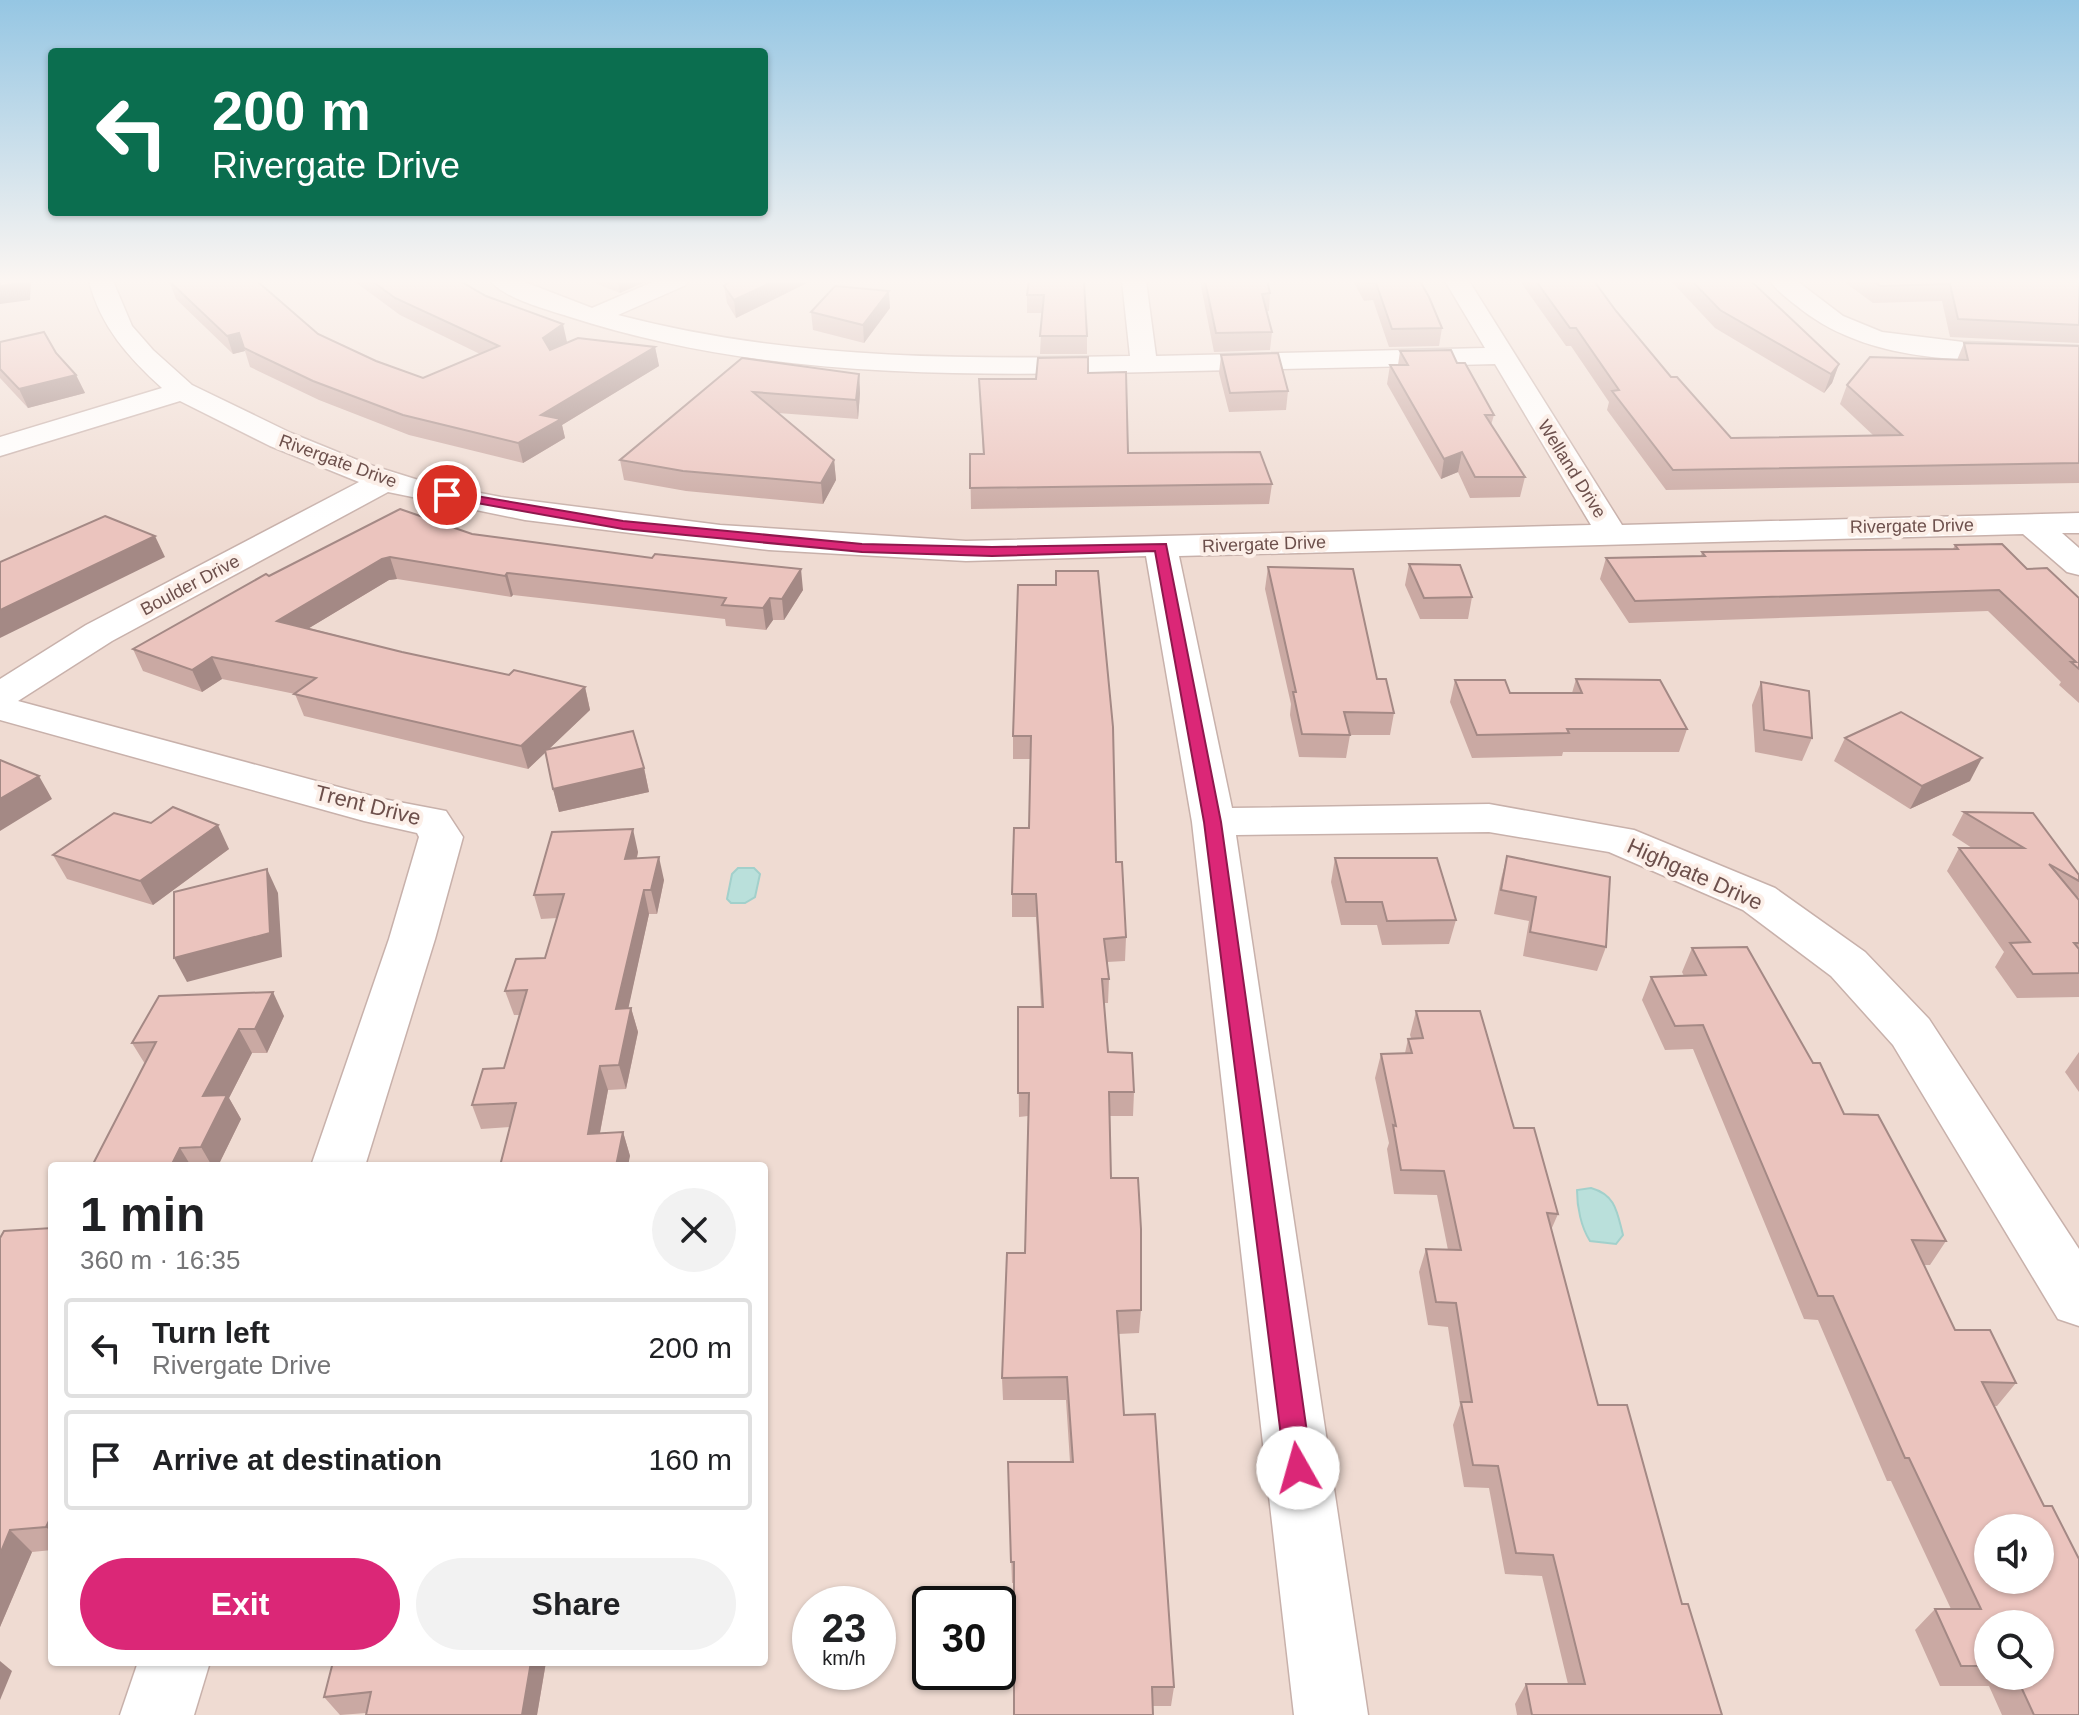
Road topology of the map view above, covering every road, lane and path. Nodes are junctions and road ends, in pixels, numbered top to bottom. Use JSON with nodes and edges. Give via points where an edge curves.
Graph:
{"nodes":[{"id":1,"x":148,"y":361,"type":"edge"},
{"id":2,"x":838,"y":361,"type":"edge"},
{"id":3,"x":1277,"y":361,"type":"edge"},
{"id":4,"x":1505,"y":361,"type":"edge"},
{"id":5,"x":1144,"y":364,"type":"joint"},
{"id":6,"x":182,"y":391,"type":"junction"},
{"id":7,"x":0,"y":447,"type":"edge"},
{"id":8,"x":385,"y":481,"type":"junction"},
{"id":9,"x":2030,"y":523,"type":"junction"},
{"id":10,"x":2079,"y":523,"type":"edge"},
{"id":11,"x":1612,"y":534,"type":"junction"},
{"id":12,"x":1161,"y":547,"type":"junction"},
{"id":13,"x":2079,"y":565,"type":"edge"},
{"id":14,"x":0,"y":696,"type":"edge"},
{"id":15,"x":0,"y":708,"type":"edge"},
{"id":16,"x":1213,"y":822,"type":"junction"},
{"id":17,"x":339,"y":1162,"type":"edge"},
{"id":18,"x":2079,"y":1300,"type":"edge"},
{"id":19,"x":173,"y":1666,"type":"edge"},
{"id":20,"x":157,"y":1715,"type":"edge"},
{"id":21,"x":1331,"y":1715,"type":"edge"}],
"edges":[{"from":1,"to":6,"type":"street","name":"Rivergate Drive"},
{"from":2,"to":5,"type":"street","via":[[947,367]]},
{"from":3,"to":5,"type":"street"},
{"from":4,"to":11,"type":"street","name":"Welland Drive"},
{"from":6,"to":7,"type":"street"},
{"from":6,"to":8,"type":"street","name":"Rivergate Drive","via":[[296,448]]},
{"from":8,"to":12,"type":"street","name":"Rivergate Drive","via":[[536,512],[719,536],[966,551]]},
{"from":8,"to":14,"type":"street","name":"Boulder Drive","via":[[99,633]]},
{"from":9,"to":10,"type":"street","name":"Rivergate Drive"},
{"from":9,"to":11,"type":"street","name":"Rivergate Drive"},
{"from":9,"to":13,"type":"street"},
{"from":11,"to":12,"type":"street","name":"Rivergate Drive"},
{"from":12,"to":16,"type":"street"},
{"from":15,"to":17,"type":"street","name":"Trent Drive","via":[[357,807],[431,821],[441,837]]},
{"from":16,"to":18,"type":"street","name":"Highgate Drive","via":[[1504,820],[1619,840],[1759,899],[1848,964],[1911,1032]]},
{"from":16,"to":21,"type":"street"},
{"from":19,"to":20,"type":"street"}]}
